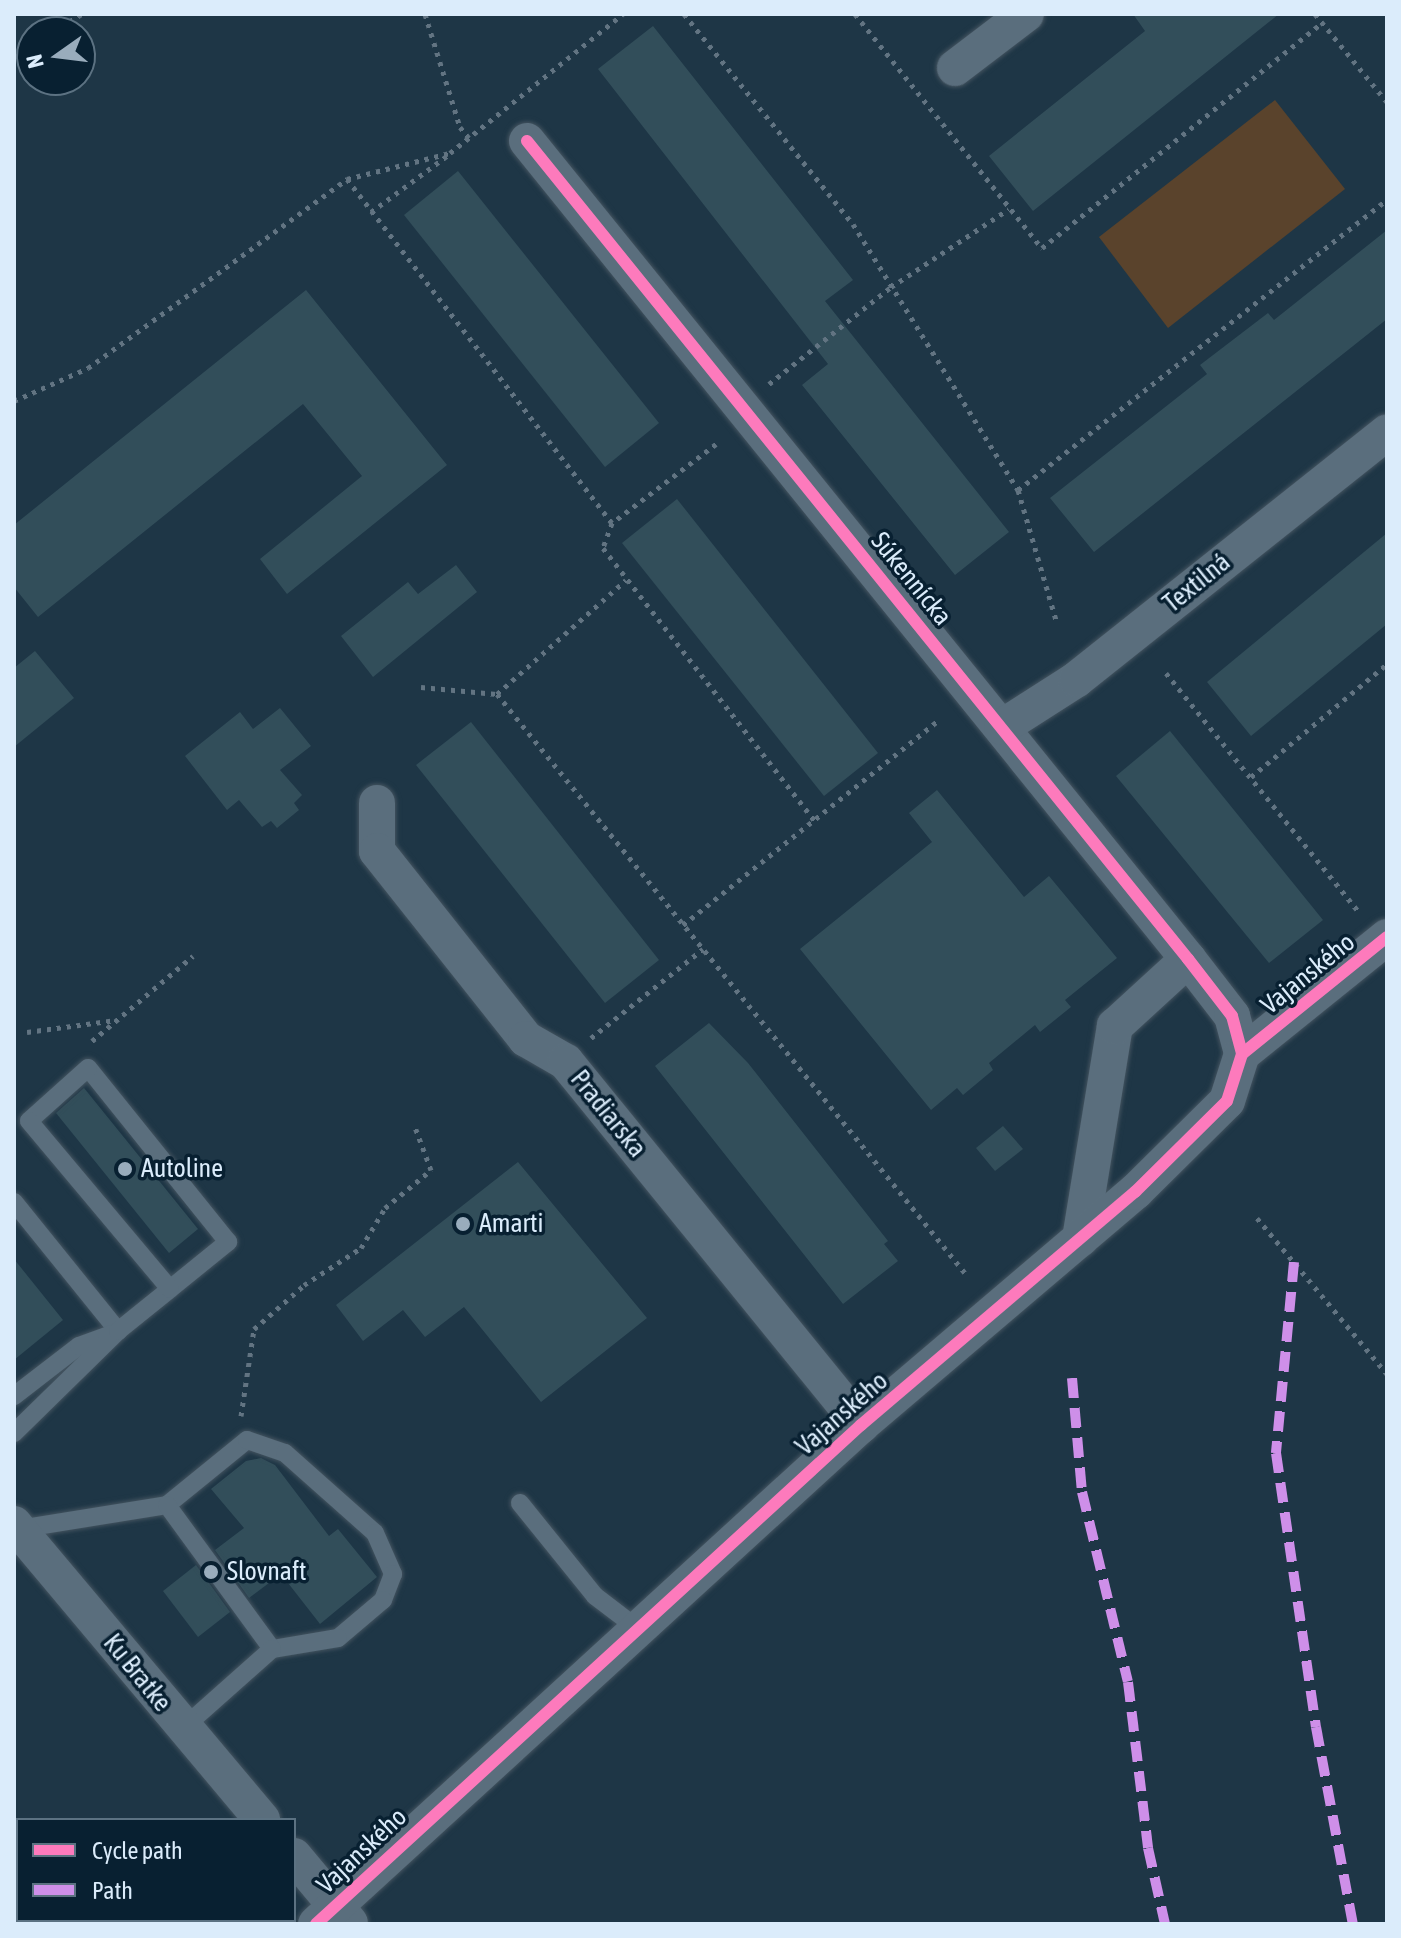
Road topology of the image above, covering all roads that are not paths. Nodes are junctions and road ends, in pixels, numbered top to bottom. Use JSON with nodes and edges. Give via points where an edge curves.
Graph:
{"nodes":[{"id":1,"x":1026,"y":14,"type":"edge"},
{"id":2,"x":955,"y":68,"type":"dead end"},
{"id":3,"x":527,"y":141,"type":"dead end"},
{"id":4,"x":1387,"y":432,"type":"edge"},
{"id":5,"x":1002,"y":727,"type":"junction"},
{"id":6,"x":377,"y":803,"type":"dead end"},
{"id":7,"x":1385,"y":939,"type":"edge"},
{"id":8,"x":1188,"y":959,"type":"junction"},
{"id":9,"x":1242,"y":1054,"type":"junction"},
{"id":10,"x":14,"y":1202,"type":"edge"},
{"id":11,"x":1080,"y":1239,"type":"junction"},
{"id":12,"x":170,"y":1289,"type":"junction"},
{"id":13,"x":118,"y":1331,"type":"junction"},
{"id":14,"x":14,"y":1396,"type":"edge"},
{"id":15,"x":861,"y":1425,"type":"junction"},
{"id":16,"x":14,"y":1433,"type":"edge"},
{"id":17,"x":520,"y":1503,"type":"dead end"},
{"id":18,"x":167,"y":1505,"type":"junction"},
{"id":19,"x":16,"y":1526,"type":"edge"},
{"id":20,"x":637,"y":1628,"type":"junction"},
{"id":21,"x":272,"y":1649,"type":"junction"},
{"id":22,"x":182,"y":1729,"type":"junction"},
{"id":23,"x":260,"y":1818,"type":"edge"},
{"id":24,"x":296,"y":1859,"type":"edge"},
{"id":25,"x":334,"y":1918,"type":"edge"}],
"edges":[{"from":1,"to":2,"type":"street"},
{"from":3,"to":5,"type":"street","name":"Súkennícka"},
{"from":4,"to":5,"type":"street","name":"Textilná","via":[[1077,679]]},
{"from":5,"to":8,"type":"street","name":"Súkennícka"},
{"from":6,"to":15,"type":"street","name":"Pradiarska","via":[[377,851],[526,1039],[566,1062]]},
{"from":7,"to":9,"type":"street","name":"Vajanského"},
{"from":8,"to":9,"type":"street","name":"Súkennícka","via":[[1232,1016]]},
{"from":8,"to":11,"type":"street","via":[[1115,1026]]},
{"from":9,"to":11,"type":"street","name":"Vajanského","via":[[1227,1101],[1208,1124]]},
{"from":10,"to":13,"type":"lane"},
{"from":11,"to":15,"type":"street","name":"Vajanského"},
{"from":12,"to":12,"type":"lane","via":[[228,1242],[88,1068],[29,1121]]},
{"from":12,"to":13,"type":"lane"},
{"from":13,"to":14,"type":"lane","via":[[79,1346]]},
{"from":13,"to":16,"type":"lane"},
{"from":15,"to":20,"type":"street","name":"Vajanského"},
{"from":17,"to":20,"type":"lane","via":[[595,1596]]},
{"from":18,"to":19,"type":"lane"},
{"from":18,"to":21,"type":"lane"},
{"from":18,"to":21,"type":"lane","via":[[247,1440],[285,1453],[375,1533],[393,1574],[383,1600],[338,1638]]},
{"from":19,"to":22,"type":"street","name":"Ku Bratke"},
{"from":20,"to":25,"type":"street","name":"Vajanského"},
{"from":21,"to":22,"type":"lane"},
{"from":22,"to":23,"type":"street","name":"Ku Bratke"},
{"from":24,"to":25,"type":"street"}]}
